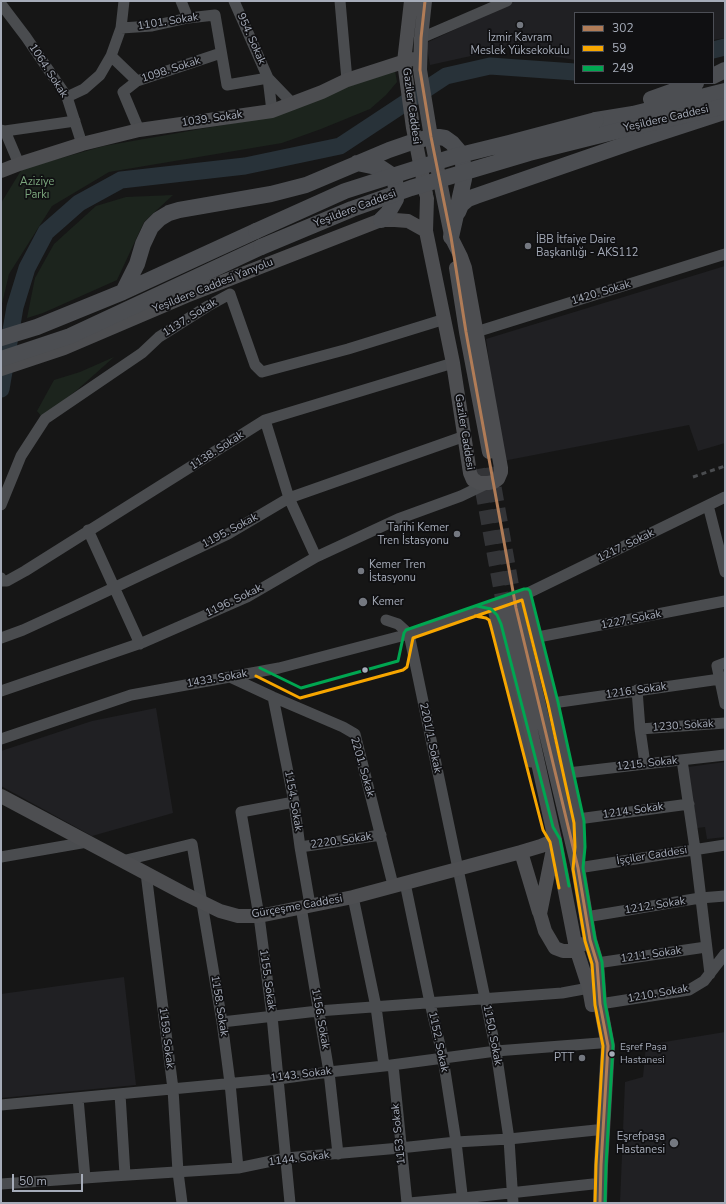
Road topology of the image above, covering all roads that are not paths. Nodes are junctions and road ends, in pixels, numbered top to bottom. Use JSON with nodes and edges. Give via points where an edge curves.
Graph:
{"nodes":[{"id":1,"x":124,"y":1,"type":"edge"},
{"id":2,"x":181,"y":1,"type":"edge"},
{"id":3,"x":234,"y":1,"type":"edge"},
{"id":4,"x":340,"y":1,"type":"edge"},
{"id":5,"x":411,"y":1,"type":"edge"},
{"id":6,"x":425,"y":1,"type":"edge"},
{"id":7,"x":507,"y":1,"type":"edge"},
{"id":8,"x":1,"y":4,"type":"edge"},
{"id":9,"x":188,"y":18,"type":"junction"},
{"id":10,"x":121,"y":28,"type":"junction"},
{"id":11,"x":421,"y":38,"type":"junction"},
{"id":12,"x":221,"y":54,"type":"junction"},
{"id":13,"x":111,"y":56,"type":"junction"},
{"id":14,"x":420,"y":63,"type":"junction"},
{"id":15,"x":405,"y":67,"type":"junction"},
{"id":16,"x":725,"y":70,"type":"edge"},
{"id":17,"x":714,"y":76,"type":"edge"},
{"id":18,"x":268,"y":78,"type":"junction"},
{"id":19,"x":347,"y":80,"type":"junction"},
{"id":20,"x":136,"y":81,"type":"junction"},
{"id":21,"x":693,"y":84,"type":"edge"},
{"id":22,"x":725,"y":91,"type":"edge"},
{"id":23,"x":67,"y":97,"type":"junction"},
{"id":24,"x":293,"y":104,"type":"junction"},
{"id":25,"x":725,"y":106,"type":"edge"},
{"id":26,"x":272,"y":111,"type":"junction"},
{"id":27,"x":725,"y":112,"type":"edge"},
{"id":28,"x":596,"y":120,"type":"junction"},
{"id":29,"x":75,"y":121,"type":"junction"},
{"id":30,"x":139,"y":130,"type":"junction"},
{"id":31,"x":3,"y":131,"type":"edge"},
{"id":32,"x":431,"y":137,"type":"junction"},
{"id":33,"x":415,"y":141,"type":"junction"},
{"id":34,"x":82,"y":144,"type":"junction"},
{"id":35,"x":357,"y":163,"type":"junction"},
{"id":36,"x":19,"y":164,"type":"junction"},
{"id":37,"x":1,"y":172,"type":"edge"},
{"id":38,"x":427,"y":198,"type":"junction"},
{"id":39,"x":455,"y":218,"type":"junction"},
{"id":40,"x":381,"y":220,"type":"junction"},
{"id":41,"x":426,"y":231,"type":"junction"},
{"id":42,"x":451,"y":237,"type":"junction"},
{"id":43,"x":725,"y":254,"type":"edge"},
{"id":44,"x":123,"y":292,"type":"junction"},
{"id":45,"x":445,"y":319,"type":"junction"},
{"id":46,"x":476,"y":332,"type":"junction"},
{"id":47,"x":1,"y":338,"type":"edge"},
{"id":48,"x":22,"y":357,"type":"junction"},
{"id":49,"x":1,"y":359,"type":"edge"},
{"id":50,"x":453,"y":363,"type":"junction"},
{"id":51,"x":1,"y":369,"type":"edge"},
{"id":52,"x":265,"y":420,"type":"junction"},
{"id":53,"x":464,"y":436,"type":"junction"},
{"id":54,"x":480,"y":471,"type":"junction"},
{"id":55,"x":488,"y":483,"type":"junction"},
{"id":56,"x":461,"y":496,"type":"junction"},
{"id":57,"x":725,"y":497,"type":"edge"},
{"id":58,"x":289,"y":498,"type":"junction"},
{"id":59,"x":1,"y":505,"type":"edge"},
{"id":60,"x":708,"y":505,"type":"junction"},
{"id":61,"x":88,"y":530,"type":"junction"},
{"id":62,"x":721,"y":540,"type":"edge"},
{"id":63,"x":316,"y":557,"type":"junction"},
{"id":64,"x":725,"y":572,"type":"edge"},
{"id":65,"x":1,"y":578,"type":"edge"},
{"id":66,"x":114,"y":588,"type":"junction"},
{"id":67,"x":526,"y":594,"type":"junction"},
{"id":68,"x":725,"y":601,"type":"edge"},
{"id":69,"x":507,"y":606,"type":"junction"},
{"id":70,"x":476,"y":611,"type":"junction"},
{"id":71,"x":386,"y":620,"type":"dead end"},
{"id":72,"x":496,"y":626,"type":"junction"},
{"id":73,"x":409,"y":634,"type":"junction"},
{"id":74,"x":538,"y":637,"type":"junction"},
{"id":75,"x":1,"y":638,"type":"edge"},
{"id":76,"x":140,"y":644,"type":"junction"},
{"id":77,"x":725,"y":663,"type":"edge"},
{"id":78,"x":230,"y":677,"type":"junction"},
{"id":79,"x":720,"y":679,"type":"junction"},
{"id":80,"x":637,"y":690,"type":"junction"},
{"id":81,"x":1,"y":691,"type":"edge"},
{"id":82,"x":273,"y":697,"type":"junction"},
{"id":83,"x":553,"y":702,"type":"junction"},
{"id":84,"x":725,"y":704,"type":"edge"},
{"id":85,"x":725,"y":723,"type":"edge"},
{"id":86,"x":640,"y":729,"type":"junction"},
{"id":87,"x":1,"y":739,"type":"edge"},
{"id":88,"x":725,"y":756,"type":"edge"},
{"id":89,"x":682,"y":760,"type":"junction"},
{"id":90,"x":645,"y":764,"type":"junction"},
{"id":91,"x":568,"y":773,"type":"junction"},
{"id":92,"x":1,"y":796,"type":"edge"},
{"id":93,"x":294,"y":802,"type":"junction"},
{"id":94,"x":689,"y":804,"type":"junction"},
{"id":95,"x":578,"y":819,"type":"junction"},
{"id":96,"x":381,"y":835,"type":"junction"},
{"id":97,"x":556,"y":840,"type":"junction"},
{"id":98,"x":87,"y":842,"type":"junction"},
{"id":99,"x":725,"y":845,"type":"edge"},
{"id":100,"x":300,"y":847,"type":"junction"},
{"id":101,"x":695,"y":849,"type":"junction"},
{"id":102,"x":521,"y":852,"type":"junction"},
{"id":103,"x":1,"y":857,"type":"edge"},
{"id":104,"x":122,"y":861,"type":"junction"},
{"id":105,"x":578,"y":868,"type":"junction"},
{"id":106,"x":457,"y":869,"type":"junction"},
{"id":107,"x":146,"y":873,"type":"junction"},
{"id":108,"x":399,"y":884,"type":"junction"},
{"id":109,"x":725,"y":896,"type":"edge"},
{"id":110,"x":353,"y":897,"type":"junction"},
{"id":111,"x":700,"y":898,"type":"junction"},
{"id":112,"x":203,"y":903,"type":"junction"},
{"id":113,"x":306,"y":906,"type":"junction"},
{"id":114,"x":540,"y":914,"type":"junction"},
{"id":115,"x":259,"y":916,"type":"junction"},
{"id":116,"x":586,"y":916,"type":"junction"},
{"id":117,"x":590,"y":940,"type":"junction"},
{"id":118,"x":706,"y":947,"type":"junction"},
{"id":119,"x":576,"y":948,"type":"junction"},
{"id":120,"x":725,"y":954,"type":"edge"},
{"id":121,"x":597,"y":963,"type":"junction"},
{"id":122,"x":710,"y":974,"type":"junction"},
{"id":123,"x":589,"y":988,"type":"junction"},
{"id":124,"x":485,"y":998,"type":"junction"},
{"id":125,"x":430,"y":1003,"type":"junction"},
{"id":126,"x":600,"y":1004,"type":"junction"},
{"id":127,"x":376,"y":1007,"type":"junction"},
{"id":128,"x":318,"y":1011,"type":"junction"},
{"id":129,"x":272,"y":1016,"type":"junction"},
{"id":130,"x":222,"y":1022,"type":"junction"},
{"id":131,"x":600,"y":1043,"type":"junction"},
{"id":132,"x":496,"y":1051,"type":"junction"},
{"id":133,"x":443,"y":1058,"type":"junction"},
{"id":134,"x":388,"y":1065,"type":"junction"},
{"id":135,"x":329,"y":1072,"type":"junction"},
{"id":136,"x":278,"y":1079,"type":"junction"},
{"id":137,"x":230,"y":1084,"type":"junction"},
{"id":138,"x":172,"y":1089,"type":"junction"},
{"id":139,"x":120,"y":1094,"type":"junction"},
{"id":140,"x":78,"y":1098,"type":"junction"},
{"id":141,"x":1,"y":1105,"type":"edge"},
{"id":142,"x":596,"y":1130,"type":"junction"},
{"id":143,"x":509,"y":1139,"type":"junction"},
{"id":144,"x":456,"y":1142,"type":"junction"},
{"id":145,"x":400,"y":1148,"type":"junction"},
{"id":146,"x":338,"y":1154,"type":"junction"},
{"id":147,"x":286,"y":1158,"type":"junction"},
{"id":148,"x":238,"y":1168,"type":"junction"},
{"id":149,"x":178,"y":1172,"type":"junction"},
{"id":150,"x":125,"y":1175,"type":"junction"},
{"id":151,"x":85,"y":1178,"type":"junction"},
{"id":152,"x":1,"y":1184,"type":"edge"},
{"id":153,"x":593,"y":1184,"type":"junction"},
{"id":154,"x":513,"y":1198,"type":"edge"},
{"id":155,"x":463,"y":1201,"type":"edge"},
{"id":156,"x":599,"y":1202,"type":"edge"},
{"id":157,"x":182,"y":1203,"type":"edge"},
{"id":158,"x":290,"y":1203,"type":"edge"},
{"id":159,"x":408,"y":1203,"type":"edge"}],
"edges":[{"from":1,"to":10,"type":"street"},
{"from":2,"to":9,"type":"street"},
{"from":3,"to":18,"type":"street","name":"954. Sokak"},
{"from":4,"to":19,"type":"street"},
{"from":5,"to":15,"type":"main road","name":"Gaziler Caddesi"},
{"from":6,"to":11,"type":"main road","name":"Gaziler Caddesi"},
{"from":7,"to":11,"type":"street"},
{"from":8,"to":23,"type":"street","name":"1064. Sokak"},
{"from":9,"to":10,"type":"street","name":"1101. Sokak","via":[[152,26]]},
{"from":9,"to":12,"type":"street","name":"1101. Sokak","via":[[215,15]]},
{"from":10,"to":13,"type":"street"},
{"from":11,"to":14,"type":"main road","name":"Gaziler Caddesi"},
{"from":12,"to":18,"type":"street","via":[[227,85]]},
{"from":12,"to":20,"type":"street","name":"1098. Sokak"},
{"from":13,"to":20,"type":"street"},
{"from":13,"to":23,"type":"street","via":[[100,75]]},
{"from":14,"to":15,"type":"main road","name":"1039. Sokak"},
{"from":14,"to":32,"type":"main road","name":"Gaziler Caddesi"},
{"from":15,"to":19,"type":"main road","name":"1039. Sokak"},
{"from":15,"to":33,"type":"main road","name":"Gaziler Caddesi"},
{"from":16,"to":17,"type":"highway"},
{"from":18,"to":24,"type":"street"},
{"from":18,"to":26,"type":"street"},
{"from":19,"to":24,"type":"main road","name":"1039. Sokak"},
{"from":20,"to":30,"type":"street","name":"1098. Sokak","via":[[123,92]]},
{"from":21,"to":28,"type":"highway"},
{"from":22,"to":28,"type":"highway","name":"Yeşildere Caddesi","via":[[633,114]]},
{"from":23,"to":29,"type":"street","name":"1064. Sokak"},
{"from":24,"to":26,"type":"main road","name":"1039. Sokak"},
{"from":25,"to":48,"type":"highway","name":"Yeşildere Caddesi","bridge":true,"via":[[529,153],[352,209],[261,247]]},
{"from":26,"to":30,"type":"main road","name":"1039. Sokak"},
{"from":27,"to":39,"type":"highway","via":[[468,199],[461,205]]},
{"from":28,"to":44,"type":"highway","name":"Yeşildere Caddesi","bridge":true,"via":[[456,156],[345,191]]},
{"from":29,"to":31,"type":"street"},
{"from":29,"to":34,"type":"street","name":"1064. Sokak"},
{"from":30,"to":34,"type":"main road","name":"1039. Sokak"},
{"from":31,"to":36,"type":"street"},
{"from":32,"to":33,"type":"highway"},
{"from":32,"to":39,"type":"highway","via":[[445,138],[458,150],[462,158],[464,179]]},
{"from":32,"to":42,"type":"main road","name":"Gaziler Caddesi"},
{"from":33,"to":35,"type":"highway"},
{"from":33,"to":38,"type":"main road","name":"Gaziler Caddesi"},
{"from":34,"to":36,"type":"main road","name":"1039. Sokak"},
{"from":35,"to":40,"type":"highway","via":[[381,168],[395,181],[396,199]]},
{"from":35,"to":44,"type":"highway","via":[[313,182],[271,194],[169,213],[151,227]]},
{"from":36,"to":37,"type":"main road","name":"1039. Sokak"},
{"from":38,"to":41,"type":"main road","name":"Gaziler Caddesi"},
{"from":38,"to":54,"type":"main road","name":"Gaziler Caddesi"},
{"from":39,"to":42,"type":"highway"},
{"from":40,"to":41,"type":"main road","name":"Yeşildere Caddesi Yanyolu","via":[[408,222]]},
{"from":40,"to":48,"type":"main road","name":"Yeşildere Caddesi Yanyolu","via":[[186,296],[64,348]]},
{"from":41,"to":45,"type":"main road","name":"Gaziler Caddesi"},
{"from":42,"to":46,"type":"main road","name":"Gaziler Caddesi","via":[[465,268]]},
{"from":42,"to":54,"type":"main road","name":"Gaziler Caddesi","via":[[466,332]]},
{"from":43,"to":46,"type":"street","name":"1420. Sokak"},
{"from":44,"to":47,"type":"highway","name":"Yeşildere Caddesi"},
{"from":45,"to":50,"type":"main road","name":"Gaziler Caddesi"},
{"from":45,"to":59,"type":"street","name":"1137. Sokak","via":[[262,372],[255,365],[230,294],[159,338],[142,353],[45,419],[21,456]]},
{"from":46,"to":55,"type":"main road","name":"Gaziler Caddesi","via":[[501,468],[498,479]]},
{"from":48,"to":49,"type":"highway","name":"Yeşildere Caddesi"},
{"from":48,"to":51,"type":"main road","name":"Yeşildere Caddesi Yanyolu"},
{"from":50,"to":52,"type":"street","name":"1138. Sokak"},
{"from":50,"to":53,"type":"main road","name":"Gaziler Caddesi"},
{"from":52,"to":58,"type":"street"},
{"from":52,"to":61,"type":"street","name":"1138. Sokak"},
{"from":53,"to":54,"type":"main road","name":"Gaziler Caddesi"},
{"from":53,"to":58,"type":"street","name":"1195. Sokak"},
{"from":54,"to":55,"type":"main road","name":"Gaziler Caddesi","via":[[479,483]]},
{"from":54,"to":56,"type":"street"},
{"from":55,"to":56,"type":"street","name":"1196. Sokak"},
{"from":56,"to":63,"type":"street","name":"1196. Sokak","via":[[398,519]]},
{"from":57,"to":60,"type":"street","name":"1217. Sokak"},
{"from":58,"to":63,"type":"street"},
{"from":58,"to":66,"type":"street","name":"1195. Sokak","via":[[228,534]]},
{"from":60,"to":62,"type":"street"},
{"from":60,"to":67,"type":"street","name":"1217. Sokak"},
{"from":61,"to":65,"type":"street","name":"1138. Sokak","via":[[8,581]]},
{"from":61,"to":66,"type":"street"},
{"from":62,"to":64,"type":"street"},
{"from":63,"to":76,"type":"street","name":"1196. Sokak","via":[[247,597]]},
{"from":66,"to":75,"type":"street","name":"1195. Sokak"},
{"from":66,"to":76,"type":"street"},
{"from":67,"to":69,"type":"street","name":"1433. Sokak"},
{"from":67,"to":74,"type":"street"},
{"from":68,"to":74,"type":"street","name":"1227. Sokak"},
{"from":69,"to":70,"type":"street","name":"1433. Sokak"},
{"from":69,"to":72,"type":"street","via":[[494,607]]},
{"from":69,"to":97,"type":"main road"},
{"from":69,"to":105,"type":"main road"},
{"from":70,"to":72,"type":"street","via":[[488,613],[493,617]]},
{"from":70,"to":73,"type":"street","name":"1433. Sokak"},
{"from":71,"to":73,"type":"street","via":[[398,624]]},
{"from":72,"to":97,"type":"street","via":[[548,829]]},
{"from":73,"to":78,"type":"street","name":"1433. Sokak","via":[[279,668]]},
{"from":73,"to":106,"type":"street","name":"2201/1. Sokak"},
{"from":74,"to":83,"type":"street"},
{"from":76,"to":81,"type":"street","name":"1196. Sokak"},
{"from":77,"to":79,"type":"street","via":[[717,666]]},
{"from":78,"to":82,"type":"street","name":"2201. Sokak"},
{"from":78,"to":87,"type":"street","name":"1433. Sokak","via":[[131,695]]},
{"from":79,"to":80,"type":"street","name":"1216. Sokak"},
{"from":79,"to":84,"type":"street"},
{"from":80,"to":83,"type":"street","name":"1216. Sokak"},
{"from":80,"to":86,"type":"street"},
{"from":82,"to":93,"type":"street","name":"1154. Sokak"},
{"from":82,"to":96,"type":"street","name":"2201. Sokak","via":[[355,734]]},
{"from":83,"to":91,"type":"street"},
{"from":85,"to":86,"type":"street","name":"1230. Sokak"},
{"from":86,"to":90,"type":"street"},
{"from":88,"to":89,"type":"street","name":"1215. Sokak"},
{"from":89,"to":90,"type":"street","name":"1215. Sokak"},
{"from":89,"to":94,"type":"street"},
{"from":90,"to":91,"type":"street","name":"1215. Sokak"},
{"from":91,"to":95,"type":"street"},
{"from":92,"to":98,"type":"main road","name":"Gürçeşme Caddesi"},
{"from":93,"to":100,"type":"street","name":"1154. Sokak"},
{"from":93,"to":115,"type":"street","name":"1155. Sokak","via":[[242,812]]},
{"from":94,"to":95,"type":"street","name":"1214. Sokak"},
{"from":94,"to":101,"type":"street"},
{"from":95,"to":105,"type":"street"},
{"from":96,"to":100,"type":"street","name":"2220. Sokak"},
{"from":96,"to":108,"type":"street","name":"2201. Sokak"},
{"from":97,"to":102,"type":"main road","name":"Gürçeşme Caddesi"},
{"from":97,"to":114,"type":"main road"},
{"from":97,"to":119,"type":"main road"},
{"from":98,"to":103,"type":"street"},
{"from":98,"to":104,"type":"main road","name":"Gürçeşme Caddesi"},
{"from":99,"to":101,"type":"street","name":"İşçiler Caddesi"},
{"from":100,"to":113,"type":"street","name":"1154. Sokak"},
{"from":101,"to":105,"type":"street","name":"İşçiler Caddesi"},
{"from":101,"to":111,"type":"street"},
{"from":102,"to":106,"type":"main road","name":"Gürçeşme Caddesi"},
{"from":102,"to":114,"type":"main road"},
{"from":104,"to":107,"type":"main road","name":"Gürçeşme Caddesi"},
{"from":104,"to":112,"type":"street","name":"1158. Sokak","via":[[192,844]]},
{"from":105,"to":116,"type":"main road"},
{"from":106,"to":108,"type":"main road","name":"Gürçeşme Caddesi"},
{"from":106,"to":124,"type":"street","name":"1150. Sokak"},
{"from":107,"to":112,"type":"main road","name":"Gürçeşme Caddesi"},
{"from":107,"to":138,"type":"street","name":"1159. Sokak"},
{"from":108,"to":110,"type":"main road","name":"Gürçeşme Caddesi"},
{"from":108,"to":125,"type":"street","name":"1152. Sokak"},
{"from":109,"to":111,"type":"street","name":"1212. Sokak"},
{"from":110,"to":113,"type":"main road","name":"Gürçeşme Caddesi"},
{"from":110,"to":127,"type":"street","name":"1153. Sokak"},
{"from":111,"to":116,"type":"street","name":"1212. Sokak"},
{"from":111,"to":118,"type":"street"},
{"from":112,"to":115,"type":"main road","name":"Gürçeşme Caddesi","via":[[238,916]]},
{"from":112,"to":130,"type":"street","name":"1158. Sokak"},
{"from":113,"to":115,"type":"main road","name":"Gürçeşme Caddesi"},
{"from":113,"to":128,"type":"street","name":"1156. Sokak"},
{"from":114,"to":119,"type":"main road","via":[[545,931],[555,948],[563,951]]},
{"from":115,"to":129,"type":"street","name":"1155. Sokak"},
{"from":116,"to":117,"type":"main road"},
{"from":117,"to":119,"type":"main road"},
{"from":117,"to":121,"type":"main road"},
{"from":118,"to":121,"type":"street","name":"1211. Sokak"},
{"from":118,"to":122,"type":"street"},
{"from":119,"to":123,"type":"main road"},
{"from":120,"to":122,"type":"street","name":"1210. Sokak"},
{"from":121,"to":126,"type":"main road"},
{"from":122,"to":126,"type":"street","name":"1210. Sokak","via":[[689,990]]},
{"from":123,"to":124,"type":"street","via":[[562,993]]},
{"from":123,"to":131,"type":"main road"},
{"from":124,"to":125,"type":"street"},
{"from":124,"to":132,"type":"street","name":"1150. Sokak"},
{"from":125,"to":127,"type":"street"},
{"from":125,"to":133,"type":"street","name":"1152. Sokak"},
{"from":126,"to":156,"type":"main road","via":[[608,1046]]},
{"from":127,"to":128,"type":"street"},
{"from":127,"to":134,"type":"street","name":"1153. Sokak"},
{"from":128,"to":129,"type":"street"},
{"from":128,"to":135,"type":"street","name":"1156. Sokak"},
{"from":129,"to":130,"type":"street"},
{"from":129,"to":136,"type":"street","name":"1155. Sokak"},
{"from":130,"to":137,"type":"street","name":"1158. Sokak"},
{"from":131,"to":132,"type":"street","name":"1143. Sokak"},
{"from":131,"to":142,"type":"main road"},
{"from":132,"to":133,"type":"street","name":"1143. Sokak"},
{"from":132,"to":143,"type":"street","name":"1150. Sokak"},
{"from":133,"to":134,"type":"street","name":"1143. Sokak"},
{"from":133,"to":144,"type":"street","name":"1152. Sokak"},
{"from":134,"to":135,"type":"street","name":"1143. Sokak"},
{"from":134,"to":145,"type":"street","name":"1153. Sokak"},
{"from":135,"to":136,"type":"street","name":"1143. Sokak"},
{"from":135,"to":146,"type":"street","name":"1156. Sokak"},
{"from":136,"to":137,"type":"street","name":"1143. Sokak"},
{"from":136,"to":147,"type":"street","name":"1155. Sokak"},
{"from":137,"to":138,"type":"street","name":"1143. Sokak"},
{"from":137,"to":148,"type":"street","name":"1158. Sokak"},
{"from":138,"to":139,"type":"street","name":"1143. Sokak"},
{"from":138,"to":149,"type":"street","name":"1159. Sokak"},
{"from":139,"to":140,"type":"street","name":"1143. Sokak"},
{"from":139,"to":150,"type":"street"},
{"from":140,"to":141,"type":"street","name":"1143. Sokak"},
{"from":140,"to":151,"type":"street"},
{"from":142,"to":143,"type":"street","name":"1144. Sokak"},
{"from":142,"to":153,"type":"main road"},
{"from":143,"to":144,"type":"street","name":"1144. Sokak"},
{"from":143,"to":154,"type":"street","name":"1150. Sokak"},
{"from":144,"to":145,"type":"street","name":"1144. Sokak"},
{"from":144,"to":155,"type":"street","name":"1152. Sokak"},
{"from":145,"to":146,"type":"street","name":"1144. Sokak"},
{"from":145,"to":159,"type":"street","name":"1153. Sokak"},
{"from":146,"to":147,"type":"street","name":"1144. Sokak"},
{"from":147,"to":148,"type":"street","name":"1144. Sokak"},
{"from":147,"to":158,"type":"street","name":"1155. Sokak"},
{"from":148,"to":149,"type":"street","name":"1144. Sokak"},
{"from":149,"to":150,"type":"street","name":"1144. Sokak"},
{"from":149,"to":157,"type":"street","name":"1159. Sokak"},
{"from":150,"to":151,"type":"street","name":"1144. Sokak"},
{"from":151,"to":152,"type":"street","name":"1144. Sokak"},
{"from":153,"to":154,"type":"street"},
{"from":153,"to":156,"type":"main road"},
{"from":154,"to":155,"type":"street"},
{"from":155,"to":159,"type":"street"}]}
